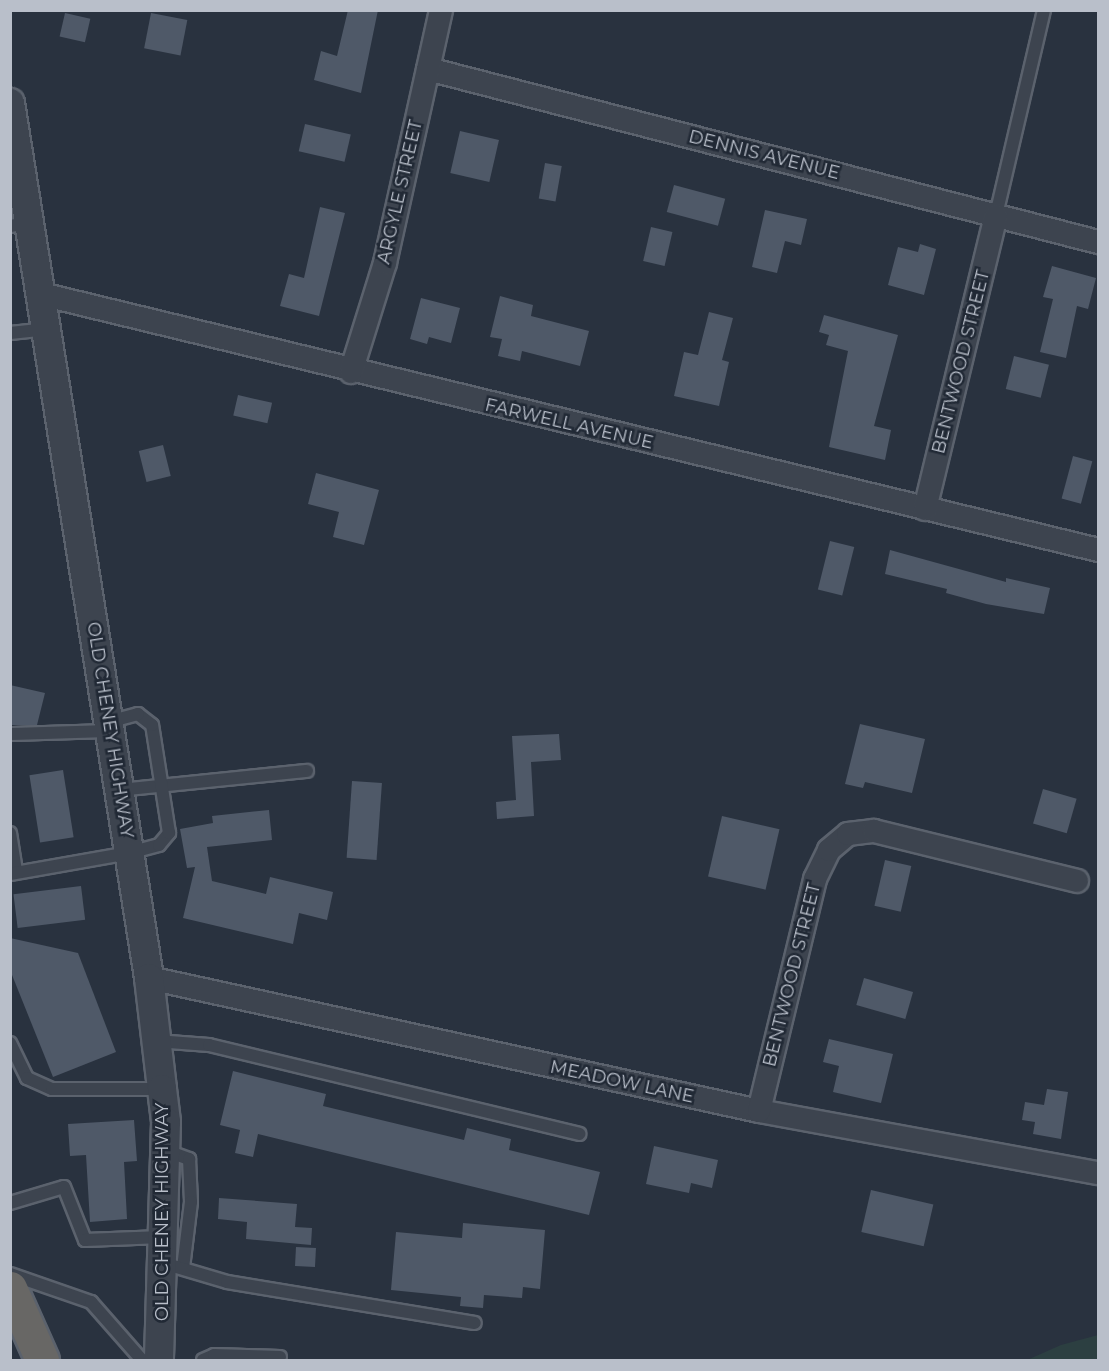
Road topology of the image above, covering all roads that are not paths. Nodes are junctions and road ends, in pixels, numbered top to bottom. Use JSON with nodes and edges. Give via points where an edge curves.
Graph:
{"nodes":[{"id":1,"x":441,"y":10,"type":"edge"},
{"id":2,"x":1044,"y":10,"type":"edge"},
{"id":3,"x":429,"y":69,"type":"junction"},
{"id":4,"x":10,"y":103,"type":"edge"},
{"id":5,"x":996,"y":215,"type":"junction"},
{"id":6,"x":20,"y":225,"type":"edge"},
{"id":7,"x":1098,"y":242,"type":"edge"},
{"id":8,"x":41,"y":294,"type":"junction"},
{"id":9,"x":46,"y":329,"type":"junction"},
{"id":10,"x":10,"y":333,"type":"edge"},
{"id":11,"x":351,"y":372,"type":"junction"},
{"id":12,"x":925,"y":509,"type":"junction"},
{"id":13,"x":1098,"y":550,"type":"edge"},
{"id":14,"x":109,"y":726,"type":"junction"},
{"id":15,"x":10,"y":734,"type":"edge"},
{"id":16,"x":307,"y":771,"type":"dead end"},
{"id":17,"x":163,"y":784,"type":"junction"},
{"id":18,"x":119,"y":790,"type":"junction"},
{"id":19,"x":10,"y":833,"type":"edge"},
{"id":20,"x":129,"y":853,"type":"junction"},
{"id":21,"x":13,"y":873,"type":"edge"},
{"id":22,"x":1077,"y":880,"type":"dead end"},
{"id":23,"x":149,"y":978,"type":"junction"},
{"id":24,"x":156,"y":1041,"type":"junction"},
{"id":25,"x":10,"y":1043,"type":"edge"},
{"id":26,"x":162,"y":1089,"type":"junction"},
{"id":27,"x":759,"y":1111,"type":"junction"},
{"id":28,"x":579,"y":1134,"type":"dead end"},
{"id":29,"x":164,"y":1150,"type":"junction"},
{"id":30,"x":1098,"y":1173,"type":"edge"},
{"id":31,"x":10,"y":1203,"type":"edge"},
{"id":32,"x":169,"y":1256,"type":"junction"},
{"id":33,"x":10,"y":1274,"type":"edge"},
{"id":34,"x":10,"y":1288,"type":"edge"},
{"id":35,"x":475,"y":1323,"type":"dead end"},
{"id":36,"x":280,"y":1357,"type":"dead end"},
{"id":37,"x":42,"y":1360,"type":"edge"},
{"id":38,"x":142,"y":1360,"type":"edge"},
{"id":39,"x":159,"y":1360,"type":"edge"},
{"id":40,"x":203,"y":1360,"type":"edge"}],
"edges":[{"from":1,"to":3,"type":"street","name":"ARGYLE STREET"},
{"from":2,"to":5,"type":"lane"},
{"from":3,"to":5,"type":"street","name":"DENNIS AVENUE"},
{"from":3,"to":11,"type":"street","name":"ARGYLE STREET","via":[[385,263]]},
{"from":4,"to":6,"type":"street","name":"OLD CHENEY HIGHWAY"},
{"from":5,"to":7,"type":"street","name":"DENNIS AVENUE"},
{"from":5,"to":12,"type":"street","name":"BENTWOOD STREET"},
{"from":6,"to":8,"type":"street","name":"OLD CHENEY HIGHWAY"},
{"from":8,"to":9,"type":"street","name":"OLD CHENEY HIGHWAY"},
{"from":8,"to":11,"type":"street","name":"FARWELL AVENUE"},
{"from":9,"to":10,"type":"lane"},
{"from":9,"to":14,"type":"street","name":"OLD CHENEY HIGHWAY"},
{"from":11,"to":12,"type":"street","name":"FARWELL AVENUE"},
{"from":12,"to":13,"type":"street","name":"FARWELL AVENUE"},
{"from":14,"to":15,"type":"lane"},
{"from":14,"to":17,"type":"lane","via":[[138,714],[152,725]]},
{"from":14,"to":18,"type":"street","name":"OLD CHENEY HIGHWAY"},
{"from":16,"to":17,"type":"lane"},
{"from":17,"to":18,"type":"lane"},
{"from":17,"to":20,"type":"lane","via":[[169,833],[159,845]]},
{"from":18,"to":20,"type":"street","name":"OLD CHENEY HIGHWAY"},
{"from":19,"to":21,"type":"lane"},
{"from":20,"to":21,"type":"lane"},
{"from":20,"to":23,"type":"street","name":"OLD CHENEY HIGHWAY"},
{"from":22,"to":27,"type":"street","name":"BENTWOOD STREET","via":[[874,831],[848,834],[829,850],[814,879]]},
{"from":23,"to":24,"type":"street","name":"OLD CHENEY HIGHWAY"},
{"from":23,"to":27,"type":"street","name":"MEADOW LANE"},
{"from":24,"to":26,"type":"street","name":"OLD CHENEY HIGHWAY"},
{"from":24,"to":28,"type":"lane","via":[[209,1045]]},
{"from":25,"to":26,"type":"lane","via":[[27,1078],[52,1089]]},
{"from":26,"to":29,"type":"street","name":"OLD CHENEY HIGHWAY"},
{"from":27,"to":30,"type":"street","name":"MEADOW LANE"},
{"from":29,"to":32,"type":"street","name":"OLD CHENEY HIGHWAY"},
{"from":29,"to":32,"type":"lane","via":[[189,1159],[191,1202]]},
{"from":31,"to":32,"type":"lane","via":[[64,1187],[85,1240]]},
{"from":32,"to":35,"type":"lane","via":[[227,1282]]},
{"from":32,"to":39,"type":"street","name":"OLD CHENEY HIGHWAY"},
{"from":33,"to":38,"type":"lane","via":[[91,1302]]},
{"from":34,"to":37,"type":"highway"},
{"from":36,"to":40,"type":"lane","via":[[214,1355]]}]}
